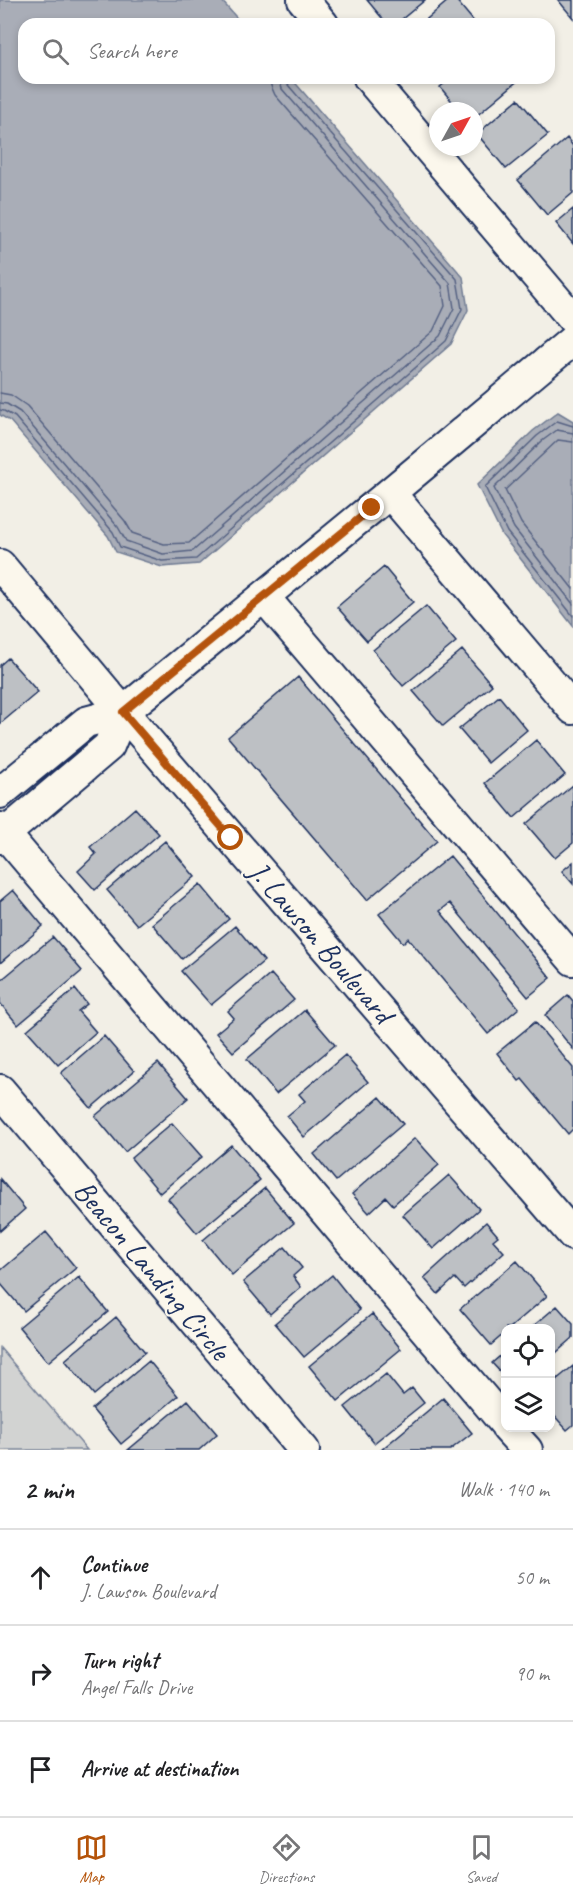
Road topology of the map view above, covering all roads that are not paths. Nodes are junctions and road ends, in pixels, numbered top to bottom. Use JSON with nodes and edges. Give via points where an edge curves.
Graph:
{"nodes":[{"id":1,"x":303,"y":0,"type":"edge"},
{"id":2,"x":318,"y":18,"type":"edge"},
{"id":3,"x":374,"y":84,"type":"edge"},
{"id":4,"x":573,"y":318,"type":"edge"},
{"id":5,"x":573,"y":340,"type":"edge"},
{"id":6,"x":390,"y":493,"type":"junction"},
{"id":7,"x":0,"y":565,"type":"edge"},
{"id":8,"x":264,"y":597,"type":"junction"},
{"id":9,"x":573,"y":709,"type":"edge"},
{"id":10,"x":123,"y":712,"type":"junction"},
{"id":11,"x":0,"y":793,"type":"edge"},
{"id":12,"x":2,"y":834,"type":"edge"},
{"id":13,"x":573,"y":960,"type":"edge"},
{"id":14,"x":0,"y":1090,"type":"edge"},
{"id":15,"x":573,"y":1235,"type":"edge"},
{"id":16,"x":501,"y":1420,"type":"edge"},
{"id":17,"x":511,"y":1432,"type":"edge"},
{"id":18,"x":304,"y":1450,"type":"edge"},
{"id":19,"x":526,"y":1450,"type":"edge"}],
"edges":[{"from":1,"to":2,"type":"street"},
{"from":3,"to":4,"type":"street"},
{"from":5,"to":6,"type":"street"},
{"from":6,"to":8,"type":"street"},
{"from":6,"to":9,"type":"street"},
{"from":7,"to":10,"type":"street","name":"J. Lawson Boulevard"},
{"from":8,"to":10,"type":"street"},
{"from":8,"to":13,"type":"street"},
{"from":10,"to":11,"type":"street","via":[[86,722]]},
{"from":10,"to":12,"type":"street","via":[[109,746]]},
{"from":10,"to":15,"type":"street","name":"J. Lawson Boulevard"},
{"from":12,"to":16,"type":"street"},
{"from":14,"to":18,"type":"street","name":"Beacon Landing Circle"},
{"from":17,"to":19,"type":"street"}]}
